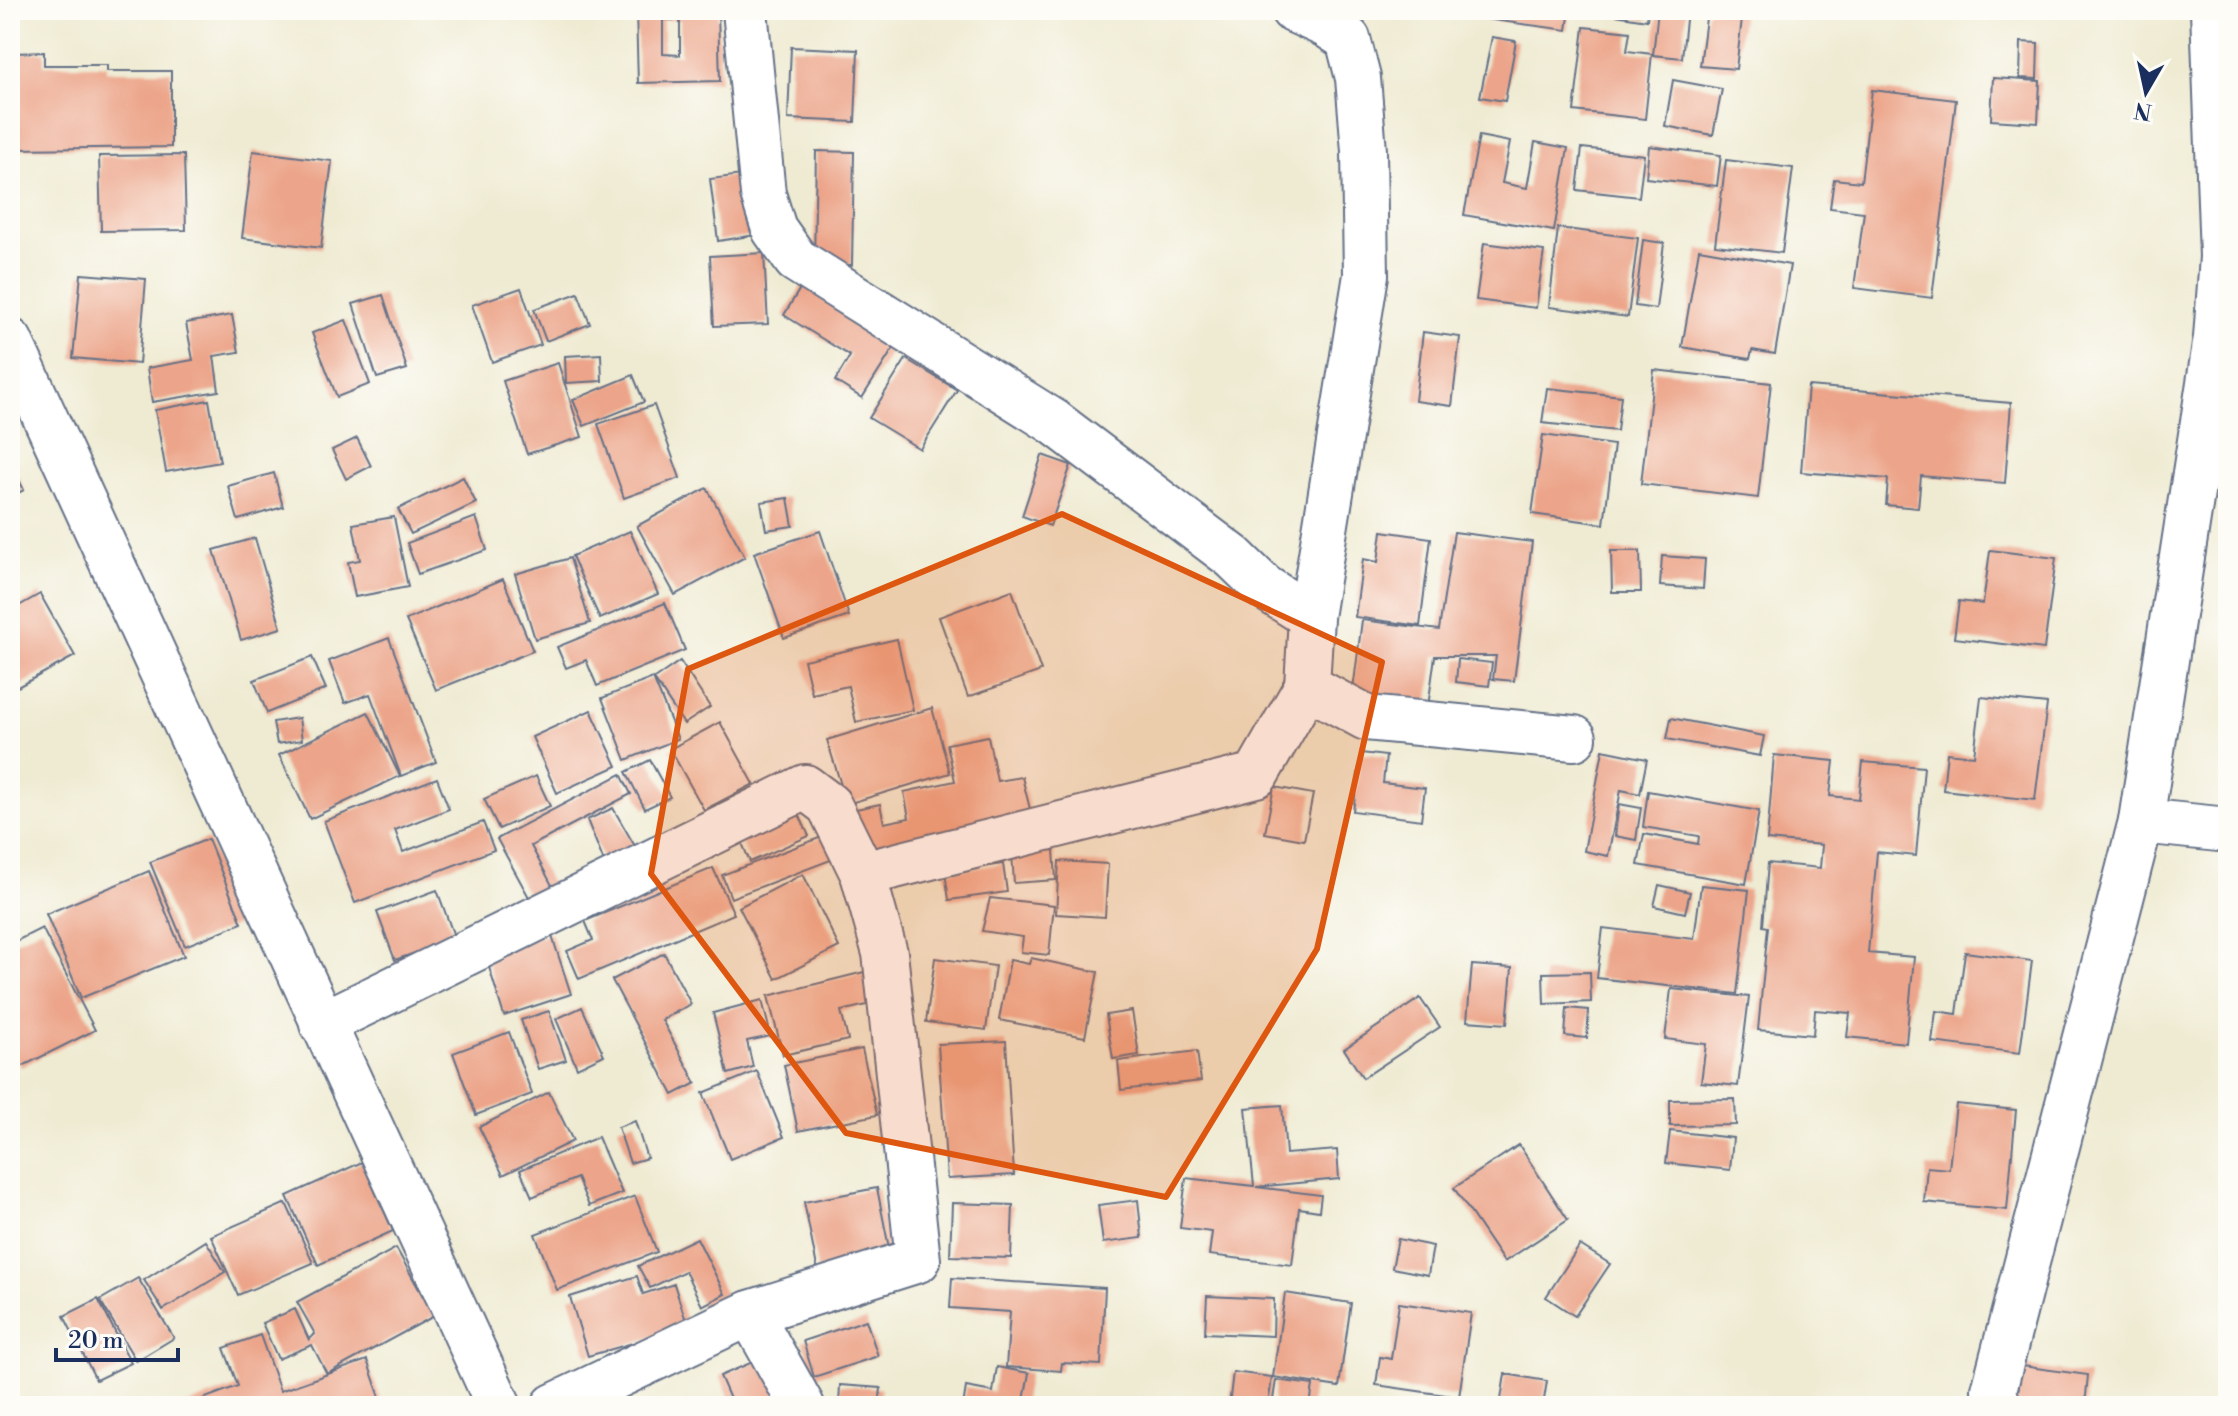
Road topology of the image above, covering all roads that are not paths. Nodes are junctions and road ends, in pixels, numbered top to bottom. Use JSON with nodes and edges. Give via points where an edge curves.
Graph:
{"nodes":[{"id":1,"x":745,"y":10,"type":"edge"},
{"id":2,"x":1293,"y":10,"type":"edge"},
{"id":3,"x":2213,"y":10,"type":"edge"},
{"id":4,"x":10,"y":341,"type":"edge"},
{"id":5,"x":1311,"y":617,"type":"junction"},
{"id":6,"x":1307,"y":686,"type":"junction"},
{"id":7,"x":1574,"y":738,"type":"dead end"},
{"id":8,"x":2141,"y":821,"type":"junction"},
{"id":9,"x":2228,"y":830,"type":"edge"},
{"id":10,"x":863,"y":874,"type":"junction"},
{"id":11,"x":322,"y":1024,"type":"junction"},
{"id":12,"x":750,"y":1313,"type":"junction"},
{"id":13,"x":1996,"y":1398,"type":"edge"},
{"id":14,"x":499,"y":1406,"type":"edge"},
{"id":15,"x":554,"y":1406,"type":"edge"},
{"id":16,"x":802,"y":1406,"type":"edge"}],
"edges":[{"from":1,"to":5,"type":"street","via":[[763,194],[774,229],[796,260],[1054,422],[1233,557],[1264,587]]},
{"from":2,"to":5,"type":"street","via":[[1348,39],[1358,78],[1364,151],[1366,275]]},
{"from":3,"to":8,"type":"street","via":[[2222,257],[2216,338]]},
{"from":4,"to":11,"type":"street"},
{"from":5,"to":6,"type":"street"},
{"from":6,"to":7,"type":"street","via":[[1366,718]]},
{"from":6,"to":10,"type":"street","via":[[1256,775]]},
{"from":8,"to":9,"type":"street"},
{"from":8,"to":13,"type":"street"},
{"from":10,"to":11,"type":"street","via":[[829,805],[805,787]]},
{"from":10,"to":12,"type":"street","via":[[885,953],[918,1260]]},
{"from":11,"to":14,"type":"street"},
{"from":12,"to":15,"type":"street"},
{"from":12,"to":16,"type":"street"}]}
